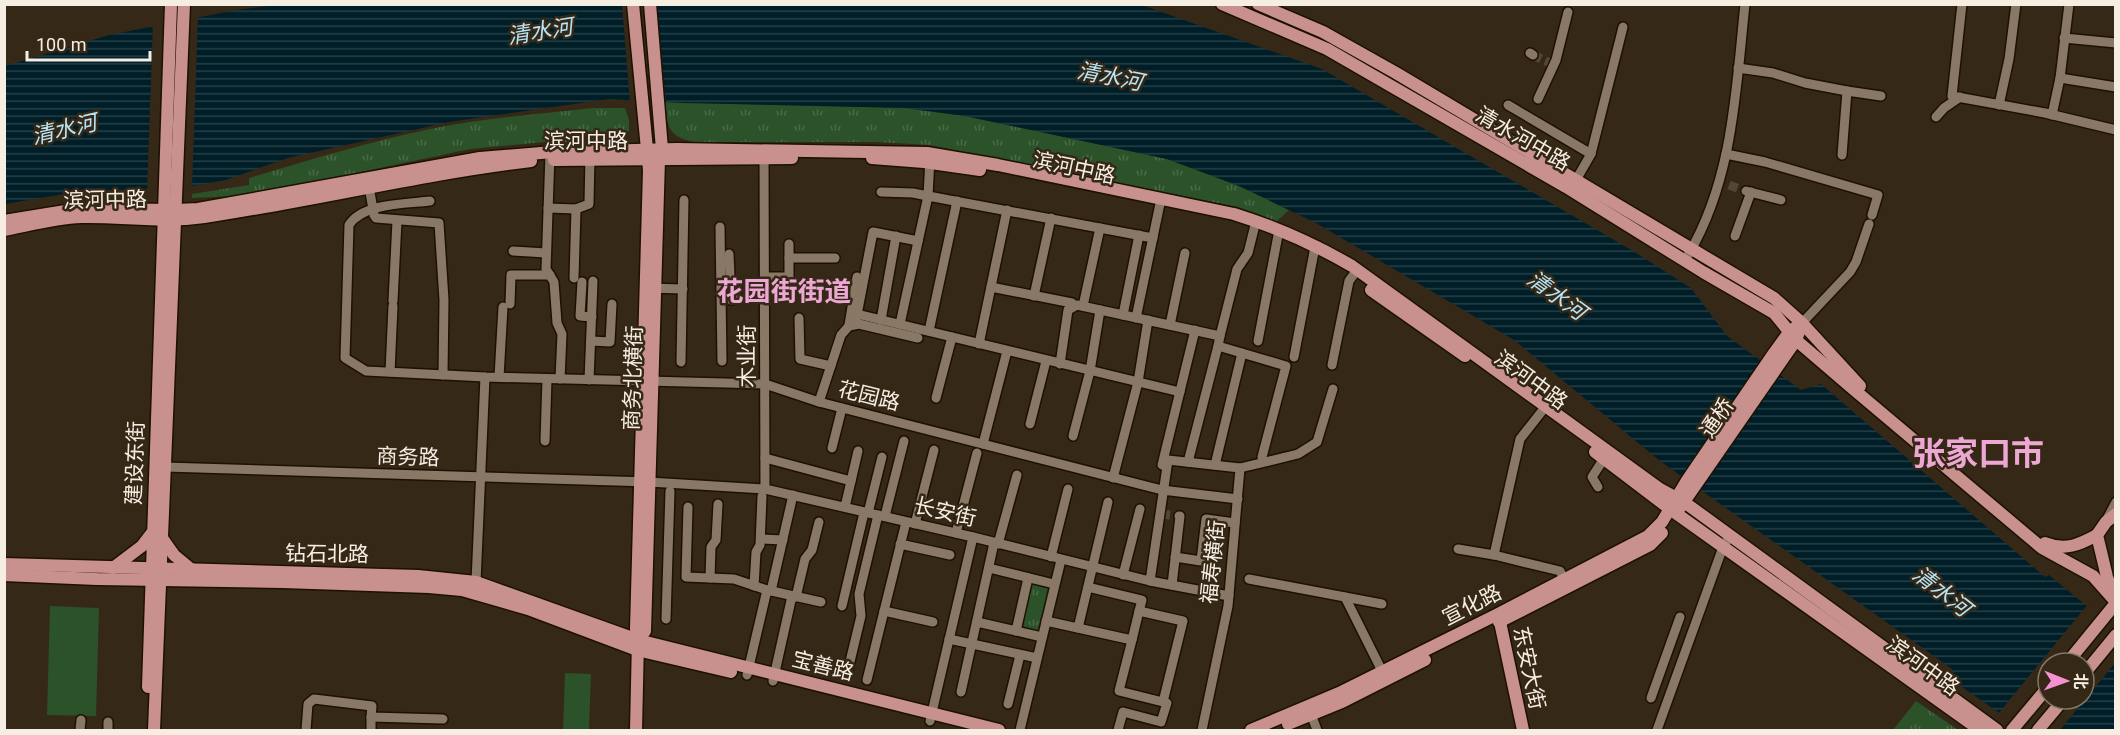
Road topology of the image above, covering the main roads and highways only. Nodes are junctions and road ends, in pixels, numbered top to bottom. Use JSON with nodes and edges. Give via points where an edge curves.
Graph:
{"nodes":[{"id":1,"x":171,"y":4,"type":"edge"},
{"id":2,"x":184,"y":4,"type":"edge"},
{"id":3,"x":633,"y":4,"type":"edge"},
{"id":4,"x":650,"y":4,"type":"edge"},
{"id":5,"x":1222,"y":4,"type":"edge"},
{"id":6,"x":1258,"y":4,"type":"edge"},
{"id":7,"x":654,"y":154,"type":"junction"},
{"id":8,"x":170,"y":209,"type":"junction"},
{"id":9,"x":4,"y":221,"type":"edge"},
{"id":10,"x":4,"y":230,"type":"edge"},
{"id":11,"x":1802,"y":323,"type":"junction"},
{"id":12,"x":1793,"y":335,"type":"junction"},
{"id":13,"x":1778,"y":356,"type":"junction"},
{"id":14,"x":1606,"y":455,"type":"junction"},
{"id":15,"x":1686,"y":482,"type":"joint"},
{"id":16,"x":1682,"y":500,"type":"junction"},
{"id":17,"x":1673,"y":511,"type":"junction"},
{"id":18,"x":2111,"y":518,"type":"edge"},
{"id":19,"x":2097,"y":535,"type":"junction"},
{"id":20,"x":157,"y":536,"type":"junction"},
{"id":21,"x":1727,"y":542,"type":"junction"},
{"id":22,"x":4,"y":564,"type":"edge"},
{"id":23,"x":113,"y":568,"type":"junction"},
{"id":24,"x":192,"y":570,"type":"junction"},
{"id":25,"x":156,"y":574,"type":"junction"},
{"id":26,"x":4,"y":575,"type":"edge"},
{"id":27,"x":129,"y":579,"type":"junction"},
{"id":28,"x":182,"y":580,"type":"junction"},
{"id":29,"x":155,"y":599,"type":"junction"},
{"id":30,"x":2114,"y":604,"type":"edge"},
{"id":31,"x":1498,"y":619,"type":"junction"},
{"id":32,"x":2115,"y":635,"type":"edge"},
{"id":33,"x":638,"y":645,"type":"junction"},
{"id":34,"x":2077,"y":651,"type":"edge"},
{"id":35,"x":2096,"y":659,"type":"edge"},
{"id":36,"x":2036,"y":702,"type":"edge"},
{"id":37,"x":1322,"y":705,"type":"junction"},
{"id":38,"x":2054,"y":711,"type":"edge"},
{"id":39,"x":931,"y":717,"type":"junction"},
{"id":40,"x":2014,"y":729,"type":"edge"},
{"id":41,"x":146,"y":730,"type":"edge"},
{"id":42,"x":154,"y":730,"type":"edge"},
{"id":43,"x":636,"y":730,"type":"edge"},
{"id":44,"x":970,"y":730,"type":"edge"},
{"id":45,"x":999,"y":730,"type":"edge"},
{"id":46,"x":1251,"y":730,"type":"edge"},
{"id":47,"x":1272,"y":730,"type":"edge"},
{"id":48,"x":1523,"y":730,"type":"edge"},
{"id":49,"x":1980,"y":730,"type":"edge"},
{"id":50,"x":1997,"y":730,"type":"edge"},
{"id":51,"x":2038,"y":730,"type":"edge"}],
"edges":[{"from":1,"to":8,"type":"main road"},
{"from":2,"to":8,"type":"main road"},
{"from":3,"to":7,"type":"main road","name":"商务北横街","via":[[643,117]]},
{"from":4,"to":7,"type":"main road","name":"商务北横街","via":[[659,115]]},
{"from":5,"to":12,"type":"main road","name":"清水河中路","via":[[1327,49],[1566,187],[1774,313]]},
{"from":6,"to":11,"type":"main road","name":"清水河中路","via":[[1323,32],[1576,180],[1774,298]]},
{"from":7,"to":8,"type":"main road","name":"滨河中路","via":[[550,156],[368,183],[202,218]]},
{"from":7,"to":14,"type":"main road","name":"滨河中路","via":[[930,158],[1256,224],[1316,249],[1355,273]]},
{"from":7,"to":33,"type":"main road","name":"商务北横街"},
{"from":8,"to":9,"type":"main road","name":"滨河中路","via":[[78,209]]},
{"from":8,"to":10,"type":"main road","name":"滨河中路","via":[[54,220]]},
{"from":8,"to":20,"type":"main road","name":"建设东街"},
{"from":8,"to":20,"type":"main road","name":"建设东街","via":[[165,467]]},
{"from":11,"to":12,"type":"main road"},
{"from":11,"to":19,"type":"main road","name":"清水河中路","via":[[1857,383],[2043,542],[2065,548]]},
{"from":12,"to":13,"type":"main road"},
{"from":12,"to":30,"type":"main road","name":"清水河中路","via":[[2042,548],[2093,576]]},
{"from":13,"to":15,"type":"main road","name":"通桥"},
{"from":13,"to":16,"type":"main road","name":"通桥"},
{"from":14,"to":16,"type":"main road","name":"滨河中路"},
{"from":14,"to":17,"type":"main road","name":"滨河中路"},
{"from":15,"to":16,"type":"main road","name":"宣化路"},
{"from":16,"to":17,"type":"main road","name":"宣化路"},
{"from":16,"to":21,"type":"main road","name":"滨河中路"},
{"from":17,"to":21,"type":"main road","name":"滨河中路"},
{"from":17,"to":31,"type":"main road","name":"宣化路","via":[[1648,536]]},
{"from":18,"to":19,"type":"main road"},
{"from":19,"to":30,"type":"main road"},
{"from":20,"to":23,"type":"main road"},
{"from":20,"to":24,"type":"main road"},
{"from":20,"to":25,"type":"main road","name":"建设东街"},
{"from":21,"to":49,"type":"main road","name":"滨河中路"},
{"from":21,"to":50,"type":"main road","name":"滨河中路"},
{"from":22,"to":23,"type":"main road","name":"钻石北路"},
{"from":23,"to":25,"type":"main road","name":"钻石北路"},
{"from":24,"to":25,"type":"main road","name":"钻石北路"},
{"from":24,"to":33,"type":"main road","name":"钻石北路","via":[[418,576],[476,582]]},
{"from":25,"to":27,"type":"main road","name":"钻石北路"},
{"from":25,"to":28,"type":"main road","name":"钻石北路"},
{"from":25,"to":29,"type":"main road","name":"建设东街"},
{"from":26,"to":27,"type":"main road","name":"钻石北路"},
{"from":27,"to":29,"type":"main road"},
{"from":28,"to":29,"type":"main road"},
{"from":28,"to":33,"type":"main road","name":"钻石北路","via":[[462,590]]},
{"from":29,"to":41,"type":"main road","name":"建设东街"},
{"from":29,"to":42,"type":"main road","name":"建设东街"},
{"from":30,"to":34,"type":"main road"},
{"from":31,"to":37,"type":"main road","name":"宣化路"},
{"from":31,"to":48,"type":"main road","name":"东安大街"},
{"from":32,"to":35,"type":"main road"},
{"from":33,"to":39,"type":"main road","name":"宝善路"},
{"from":33,"to":43,"type":"main road","name":"商务北横街"},
{"from":36,"to":40,"type":"main road"},
{"from":37,"to":46,"type":"main road","name":"宣化路"},
{"from":37,"to":47,"type":"main road","name":"宣化路","via":[[1311,714]]},
{"from":38,"to":51,"type":"main road"},
{"from":39,"to":44,"type":"main road","name":"宝善路"},
{"from":39,"to":45,"type":"main road","name":"宝善路"}]}
